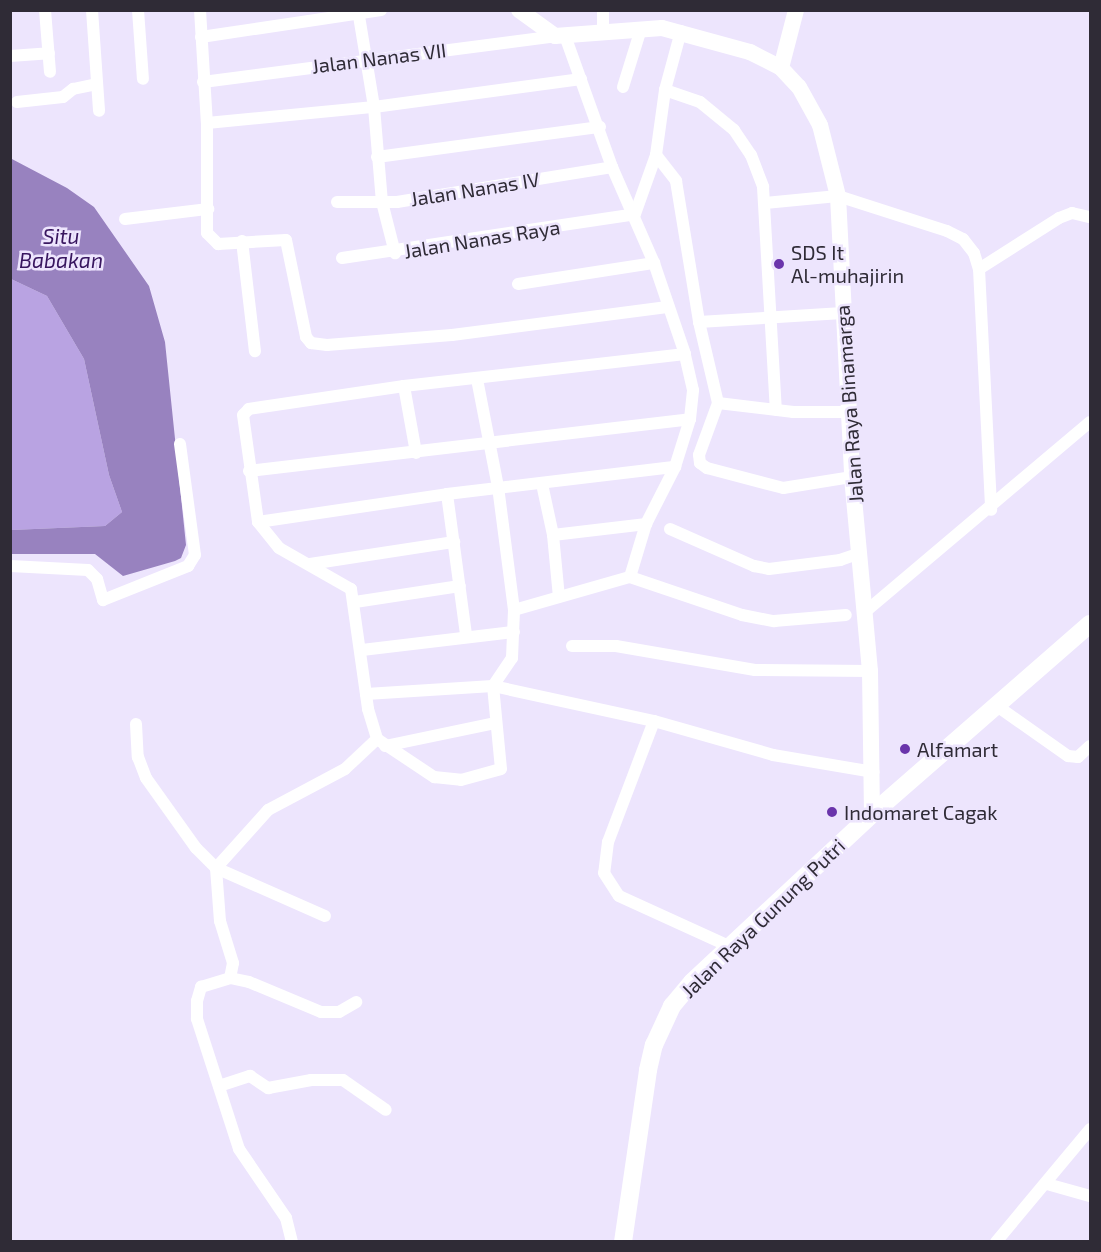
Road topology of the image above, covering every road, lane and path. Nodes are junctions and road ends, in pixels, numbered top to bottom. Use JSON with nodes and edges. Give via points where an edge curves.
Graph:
{"nodes":[{"id":1,"x":45,"y":10,"type":"edge"},
{"id":2,"x":92,"y":10,"type":"edge"},
{"id":3,"x":138,"y":10,"type":"edge"},
{"id":4,"x":200,"y":10,"type":"edge"},
{"id":5,"x":381,"y":10,"type":"edge"},
{"id":6,"x":519,"y":10,"type":"edge"},
{"id":7,"x":603,"y":10,"type":"edge"},
{"id":8,"x":796,"y":10,"type":"edge"},
{"id":9,"x":359,"y":12,"type":"edge"},
{"id":10,"x":641,"y":29,"type":"junction"},
{"id":11,"x":681,"y":31,"type":"junction"},
{"id":12,"x":603,"y":32,"type":"junction"},
{"id":13,"x":560,"y":36,"type":"junction"},
{"id":14,"x":201,"y":37,"type":"junction"},
{"id":15,"x":49,"y":53,"type":"junction"},
{"id":16,"x":10,"y":56,"type":"edge"},
{"id":17,"x":366,"y":59,"type":"junction"},
{"id":18,"x":781,"y":68,"type":"junction"},
{"id":19,"x":50,"y":72,"type":"dead end"},
{"id":20,"x":143,"y":78,"type":"dead end"},
{"id":21,"x":581,"y":79,"type":"junction"},
{"id":22,"x":203,"y":82,"type":"junction"},
{"id":23,"x":96,"y":84,"type":"junction"},
{"id":24,"x":623,"y":87,"type":"dead end"},
{"id":25,"x":665,"y":90,"type":"junction"},
{"id":26,"x":17,"y":102,"type":"dead end"},
{"id":27,"x":374,"y":107,"type":"junction"},
{"id":28,"x":99,"y":111,"type":"dead end"},
{"id":29,"x":207,"y":123,"type":"junction"},
{"id":30,"x":600,"y":127,"type":"junction"},
{"id":31,"x":656,"y":155,"type":"junction"},
{"id":32,"x":377,"y":157,"type":"junction"},
{"id":33,"x":612,"y":167,"type":"junction"},
{"id":34,"x":838,"y":196,"type":"junction"},
{"id":35,"x":337,"y":202,"type":"dead end"},
{"id":36,"x":382,"y":202,"type":"junction"},
{"id":37,"x":765,"y":203,"type":"junction"},
{"id":38,"x":208,"y":209,"type":"junction"},
{"id":39,"x":635,"y":214,"type":"junction"},
{"id":40,"x":1090,"y":218,"type":"edge"},
{"id":41,"x":125,"y":219,"type":"dead end"},
{"id":42,"x":242,"y":241,"type":"junction"},
{"id":43,"x":394,"y":253,"type":"junction"},
{"id":44,"x":342,"y":258,"type":"dead end"},
{"id":45,"x":654,"y":263,"type":"junction"},
{"id":46,"x":979,"y":269,"type":"junction"},
{"id":47,"x":518,"y":284,"type":"dead end"},
{"id":48,"x":667,"y":307,"type":"junction"},
{"id":49,"x":843,"y":313,"type":"junction"},
{"id":50,"x":772,"y":316,"type":"junction"},
{"id":51,"x":699,"y":322,"type":"junction"},
{"id":52,"x":255,"y":351,"type":"dead end"},
{"id":53,"x":685,"y":354,"type":"junction"},
{"id":54,"x":477,"y":379,"type":"junction"},
{"id":55,"x":404,"y":386,"type":"junction"},
{"id":56,"x":718,"y":403,"type":"junction"},
{"id":57,"x":776,"y":410,"type":"junction"},
{"id":58,"x":848,"y":412,"type":"junction"},
{"id":59,"x":690,"y":419,"type":"junction"},
{"id":60,"x":1090,"y":422,"type":"edge"},
{"id":61,"x":180,"y":444,"type":"dead end"},
{"id":62,"x":487,"y":445,"type":"junction"},
{"id":63,"x":416,"y":453,"type":"junction"},
{"id":64,"x":675,"y":467,"type":"junction"},
{"id":65,"x":249,"y":471,"type":"junction"},
{"id":66,"x":852,"y":477,"type":"junction"},
{"id":67,"x":542,"y":484,"type":"junction"},
{"id":68,"x":498,"y":487,"type":"junction"},
{"id":69,"x":447,"y":494,"type":"junction"},
{"id":70,"x":991,"y":510,"type":"junction"},
{"id":71,"x":258,"y":522,"type":"junction"},
{"id":72,"x":646,"y":524,"type":"junction"},
{"id":73,"x":670,"y":529,"type":"dead end"},
{"id":74,"x":553,"y":535,"type":"junction"},
{"id":75,"x":454,"y":542,"type":"junction"},
{"id":76,"x":860,"y":553,"type":"junction"},
{"id":77,"x":310,"y":564,"type":"junction"},
{"id":78,"x":10,"y":566,"type":"edge"},
{"id":79,"x":630,"y":577,"type":"junction"},
{"id":80,"x":460,"y":586,"type":"junction"},
{"id":81,"x":559,"y":597,"type":"junction"},
{"id":82,"x":355,"y":602,"type":"junction"},
{"id":83,"x":514,"y":610,"type":"junction"},
{"id":84,"x":865,"y":612,"type":"junction"},
{"id":85,"x":846,"y":615,"type":"dead end"},
{"id":86,"x":1090,"y":624,"type":"edge"},
{"id":87,"x":514,"y":632,"type":"junction"},
{"id":88,"x":466,"y":635,"type":"junction"},
{"id":89,"x":572,"y":646,"type":"dead end"},
{"id":90,"x":362,"y":650,"type":"junction"},
{"id":91,"x":870,"y":671,"type":"junction"},
{"id":92,"x":493,"y":686,"type":"junction"},
{"id":93,"x":366,"y":694,"type":"junction"},
{"id":94,"x":997,"y":706,"type":"junction"},
{"id":95,"x":654,"y":721,"type":"junction"},
{"id":96,"x":495,"y":723,"type":"junction"},
{"id":97,"x":136,"y":724,"type":"dead end"},
{"id":98,"x":381,"y":742,"type":"junction"},
{"id":99,"x":1090,"y":746,"type":"edge"},
{"id":100,"x":874,"y":772,"type":"junction"},
{"id":101,"x":872,"y":814,"type":"junction"},
{"id":102,"x":216,"y":868,"type":"junction"},
{"id":103,"x":325,"y":916,"type":"dead end"},
{"id":104,"x":731,"y":947,"type":"junction"},
{"id":105,"x":230,"y":978,"type":"junction"},
{"id":106,"x":357,"y":1002,"type":"dead end"},
{"id":107,"x":219,"y":1086,"type":"junction"},
{"id":108,"x":386,"y":1110,"type":"dead end"},
{"id":109,"x":1090,"y":1129,"type":"edge"},
{"id":110,"x":1047,"y":1184,"type":"junction"},
{"id":111,"x":1090,"y":1196,"type":"edge"},
{"id":112,"x":292,"y":1242,"type":"edge"},
{"id":113,"x":623,"y":1242,"type":"edge"},
{"id":114,"x":996,"y":1242,"type":"edge"}],
"edges":[{"from":1,"to":15,"type":"street"},
{"from":2,"to":23,"type":"street"},
{"from":3,"to":20,"type":"street"},
{"from":4,"to":14,"type":"street"},
{"from":5,"to":9,"type":"street"},
{"from":6,"to":13,"type":"street"},
{"from":7,"to":12,"type":"street"},
{"from":8,"to":18,"type":"street"},
{"from":9,"to":14,"type":"street"},
{"from":9,"to":17,"type":"street","name":"Jalan Nanas Raya"},
{"from":10,"to":11,"type":"street"},
{"from":10,"to":12,"type":"street"},
{"from":10,"to":24,"type":"street"},
{"from":11,"to":18,"type":"street","via":[[750,52]]},
{"from":11,"to":25,"type":"street"},
{"from":12,"to":13,"type":"street"},
{"from":13,"to":17,"type":"street","name":"Jalan Nanas VII"},
{"from":13,"to":21,"type":"street"},
{"from":14,"to":22,"type":"street"},
{"from":15,"to":16,"type":"street"},
{"from":15,"to":19,"type":"street"},
{"from":17,"to":22,"type":"street","name":"Jalan Nanas VII"},
{"from":17,"to":27,"type":"street","name":"Jalan Nanas Raya"},
{"from":18,"to":34,"type":"street","name":"Jalan Raya Binamarga","via":[[799,87],[820,125]]},
{"from":21,"to":27,"type":"street"},
{"from":21,"to":30,"type":"street"},
{"from":22,"to":29,"type":"street"},
{"from":23,"to":26,"type":"street","via":[[73,89],[63,97]]},
{"from":23,"to":28,"type":"street"},
{"from":25,"to":31,"type":"street"},
{"from":25,"to":37,"type":"street","via":[[700,102],[734,130],[751,155]]},
{"from":27,"to":29,"type":"street"},
{"from":27,"to":32,"type":"street","name":"Jalan Nanas Raya"},
{"from":29,"to":38,"type":"street"},
{"from":30,"to":32,"type":"street"},
{"from":30,"to":33,"type":"street"},
{"from":31,"to":39,"type":"street"},
{"from":31,"to":51,"type":"street","via":[[676,181]]},
{"from":32,"to":36,"type":"street","name":"Jalan Nanas Raya"},
{"from":33,"to":36,"type":"street","name":"Jalan Nanas IV"},
{"from":33,"to":39,"type":"street"},
{"from":34,"to":37,"type":"street"},
{"from":34,"to":46,"type":"street","via":[[963,239],[974,253]]},
{"from":34,"to":49,"type":"street","name":"Jalan Raya Binamarga"},
{"from":35,"to":36,"type":"street","name":"Jalan Nanas IV"},
{"from":36,"to":43,"type":"street","name":"Jalan Nanas Raya"},
{"from":37,"to":50,"type":"street"},
{"from":38,"to":41,"type":"street"},
{"from":38,"to":42,"type":"street","via":[[207,233],[211,240],[218,244]]},
{"from":39,"to":43,"type":"street","name":"Jalan Nanas Raya"},
{"from":39,"to":45,"type":"street"},
{"from":40,"to":46,"type":"street","via":[[1072,213],[1059,218]]},
{"from":42,"to":48,"type":"street","via":[[282,238],[288,243],[306,337],[311,343],[327,345],[452,334]]},
{"from":42,"to":52,"type":"street"},
{"from":43,"to":44,"type":"street"},
{"from":45,"to":47,"type":"street"},
{"from":45,"to":48,"type":"street"},
{"from":46,"to":70,"type":"street"},
{"from":48,"to":53,"type":"street"},
{"from":49,"to":50,"type":"street"},
{"from":49,"to":58,"type":"street","name":"Jalan Raya Binamarga"},
{"from":50,"to":51,"type":"street"},
{"from":50,"to":57,"type":"street"},
{"from":51,"to":56,"type":"street"},
{"from":53,"to":54,"type":"street"},
{"from":53,"to":59,"type":"street","via":[[693,390]]},
{"from":54,"to":55,"type":"street"},
{"from":54,"to":62,"type":"street"},
{"from":55,"to":63,"type":"street"},
{"from":55,"to":65,"type":"street","via":[[246,411]]},
{"from":56,"to":57,"type":"street"},
{"from":56,"to":66,"type":"street","via":[[699,455],[700,463],[707,468],[783,488]]},
{"from":57,"to":58,"type":"street"},
{"from":58,"to":66,"type":"street","name":"Jalan Raya Binamarga"},
{"from":59,"to":62,"type":"street"},
{"from":59,"to":64,"type":"street"},
{"from":60,"to":70,"type":"street"},
{"from":61,"to":78,"type":"street","via":[[195,555],[191,564],[103,600],[97,579],[88,570]]},
{"from":62,"to":63,"type":"street"},
{"from":62,"to":68,"type":"street"},
{"from":63,"to":65,"type":"street"},
{"from":64,"to":67,"type":"street"},
{"from":64,"to":72,"type":"street"},
{"from":65,"to":71,"type":"street"},
{"from":66,"to":76,"type":"street","name":"Jalan Raya Binamarga"},
{"from":67,"to":68,"type":"street"},
{"from":67,"to":74,"type":"street"},
{"from":68,"to":69,"type":"street"},
{"from":68,"to":83,"type":"street"},
{"from":69,"to":71,"type":"street"},
{"from":69,"to":75,"type":"street"},
{"from":70,"to":84,"type":"street"},
{"from":71,"to":77,"type":"street","via":[[279,548]]},
{"from":72,"to":74,"type":"street"},
{"from":72,"to":79,"type":"street"},
{"from":73,"to":76,"type":"street","via":[[754,566],[769,568],[840,560]]},
{"from":74,"to":81,"type":"street"},
{"from":75,"to":77,"type":"street"},
{"from":75,"to":80,"type":"street"},
{"from":76,"to":84,"type":"street","name":"Jalan Raya Binamarga"},
{"from":77,"to":82,"type":"street","via":[[343,581]]},
{"from":79,"to":81,"type":"street"},
{"from":79,"to":85,"type":"street","via":[[742,615],[774,621]]},
{"from":80,"to":82,"type":"street"},
{"from":80,"to":88,"type":"street"},
{"from":81,"to":83,"type":"street"},
{"from":82,"to":90,"type":"street"},
{"from":83,"to":87,"type":"street"},
{"from":84,"to":91,"type":"street","name":"Jalan Raya Binamarga"},
{"from":86,"to":94,"type":"main road","name":"Jalan Raya Gunung Putri"},
{"from":87,"to":88,"type":"street"},
{"from":87,"to":92,"type":"street","via":[[512,658]]},
{"from":88,"to":90,"type":"street"},
{"from":89,"to":91,"type":"street","via":[[616,646],[755,670]]},
{"from":90,"to":93,"type":"street"},
{"from":91,"to":100,"type":"street","name":"Jalan Raya Binamarga"},
{"from":92,"to":93,"type":"street"},
{"from":92,"to":95,"type":"street"},
{"from":92,"to":96,"type":"street"},
{"from":93,"to":98,"type":"street"},
{"from":94,"to":99,"type":"street","via":[[1068,756],[1078,757]]},
{"from":94,"to":101,"type":"main road","name":"Jalan Raya Gunung Putri"},
{"from":95,"to":100,"type":"street","via":[[772,755]]},
{"from":95,"to":104,"type":"street","via":[[608,842],[604,873],[619,896]]},
{"from":96,"to":98,"type":"street"},
{"from":96,"to":98,"type":"street","via":[[501,769],[472,778],[444,780]]},
{"from":97,"to":102,"type":"street","via":[[138,757],[153,792],[181,832]]},
{"from":98,"to":102,"type":"street","via":[[345,769],[268,810]]},
{"from":100,"to":101,"type":"street","name":"Jalan Raya Binamarga"},
{"from":101,"to":104,"type":"main road","name":"Jalan Raya Gunung Putri"},
{"from":102,"to":103,"type":"street","via":[[263,892]]},
{"from":102,"to":105,"type":"street","via":[[220,921],[233,963]]},
{"from":104,"to":113,"type":"main road","name":"Jalan Raya Gunung Putri","via":[[678,999],[654,1045]]},
{"from":105,"to":106,"type":"street","via":[[321,1012],[339,1012]]},
{"from":105,"to":107,"type":"street","via":[[201,987],[197,1001],[197,1019]]},
{"from":107,"to":108,"type":"street","via":[[250,1077],[268,1088],[311,1080],[343,1080]]},
{"from":107,"to":112,"type":"street","via":[[239,1149],[286,1218]]},
{"from":109,"to":110,"type":"street"},
{"from":110,"to":111,"type":"street"},
{"from":110,"to":114,"type":"street"}]}
